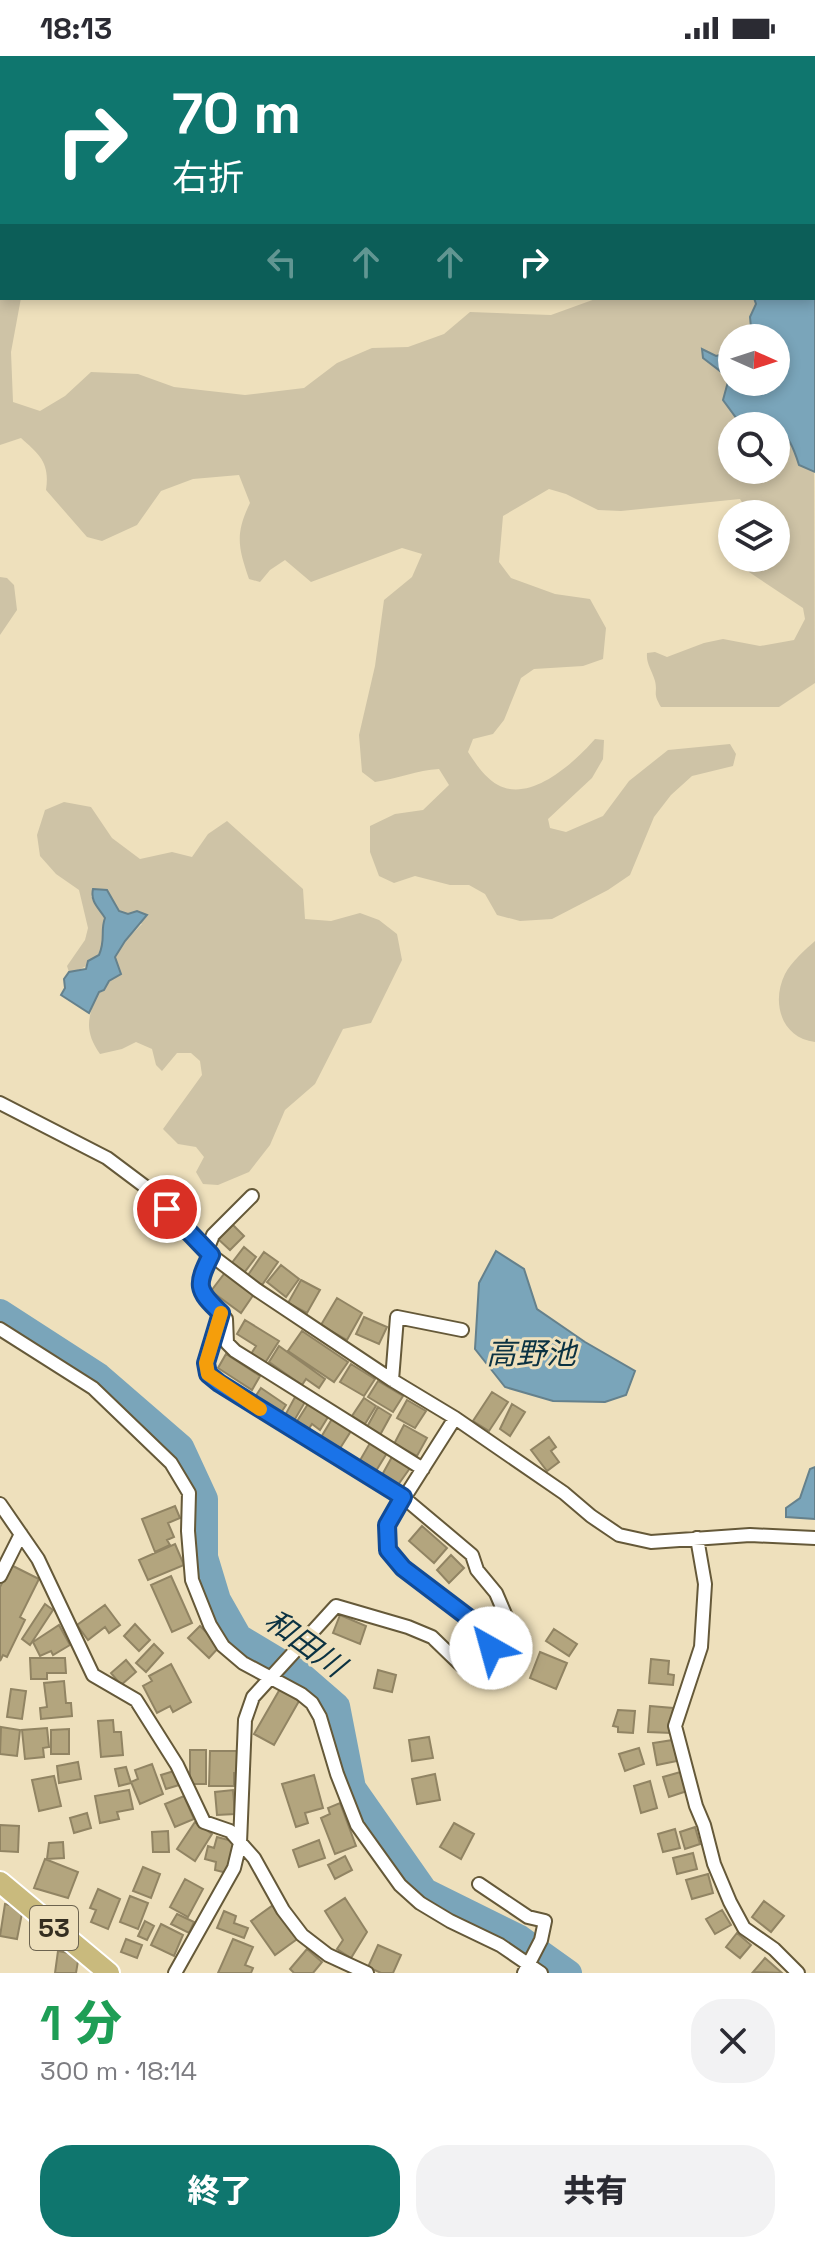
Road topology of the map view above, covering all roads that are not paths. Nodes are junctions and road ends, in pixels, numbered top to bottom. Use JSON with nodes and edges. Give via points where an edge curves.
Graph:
{"nodes":[{"id":1,"x":0,"y":1103,"type":"edge"},
{"id":2,"x":252,"y":1196,"type":"dead end"},
{"id":3,"x":209,"y":1253,"type":"junction"},
{"id":4,"x":221,"y":1313,"type":"junction"},
{"id":5,"x":0,"y":1329,"type":"edge"},
{"id":6,"x":462,"y":1330,"type":"dead end"},
{"id":7,"x":392,"y":1380,"type":"junction"},
{"id":8,"x":455,"y":1418,"type":"junction"},
{"id":9,"x":423,"y":1469,"type":"junction"},
{"id":10,"x":403,"y":1497,"type":"junction"},
{"id":11,"x":0,"y":1504,"type":"edge"},
{"id":12,"x":21,"y":1534,"type":"junction"},
{"id":13,"x":697,"y":1538,"type":"junction"},
{"id":14,"x":815,"y":1538,"type":"edge"},
{"id":15,"x":0,"y":1576,"type":"edge"},
{"id":16,"x":517,"y":1642,"type":"dead end"},
{"id":17,"x":273,"y":1674,"type":"junction"},
{"id":18,"x":240,"y":1843,"type":"junction"},
{"id":19,"x":0,"y":1882,"type":"edge"},
{"id":20,"x":479,"y":1884,"type":"dead end"},
{"id":21,"x":527,"y":1969,"type":"edge"},
{"id":22,"x":109,"y":1973,"type":"edge"},
{"id":23,"x":175,"y":1973,"type":"edge"},
{"id":24,"x":367,"y":1973,"type":"edge"},
{"id":25,"x":541,"y":1973,"type":"edge"},
{"id":26,"x":798,"y":1973,"type":"edge"}],
"edges":[{"from":1,"to":3,"type":"street","via":[[107,1158],[147,1188]]},
{"from":2,"to":3,"type":"street","via":[[213,1235]]},
{"from":3,"to":4,"type":"street","via":[[200,1286]]},
{"from":3,"to":7,"type":"street"},
{"from":4,"to":9,"type":"street","via":[[227,1343],[235,1351]]},
{"from":4,"to":10,"type":"street","via":[[206,1363],[208,1374]]},
{"from":5,"to":17,"type":"street","via":[[93,1388],[171,1463],[189,1493],[192,1580],[210,1625],[243,1663]]},
{"from":6,"to":7,"type":"street","via":[[397,1317]]},
{"from":7,"to":8,"type":"street"},
{"from":8,"to":9,"type":"street"},
{"from":8,"to":13,"type":"street","via":[[619,1535],[651,1542]]},
{"from":9,"to":10,"type":"street"},
{"from":10,"to":16,"type":"street","via":[[472,1555]]},
{"from":10,"to":17,"type":"street","via":[[387,1525],[388,1550],[403,1568],[486,1631],[491,1648],[485,1661],[462,1666],[432,1637],[336,1606]]},
{"from":11,"to":12,"type":"street"},
{"from":12,"to":15,"type":"street"},
{"from":12,"to":18,"type":"street","via":[[93,1675],[136,1700],[177,1765],[204,1822],[230,1831]]},
{"from":13,"to":14,"type":"street"},
{"from":13,"to":26,"type":"street","via":[[705,1584],[701,1647],[675,1726],[730,1902],[744,1928]]},
{"from":17,"to":18,"type":"street","via":[[253,1697],[245,1720]]},
{"from":17,"to":21,"type":"street","via":[[312,1703],[357,1825],[400,1885],[450,1921],[500,1945]]},
{"from":18,"to":23,"type":"street","via":[[234,1868]]},
{"from":18,"to":24,"type":"street","via":[[302,1935],[328,1955]]},
{"from":19,"to":22,"type":"main road","number":"53"},
{"from":20,"to":21,"type":"street","via":[[528,1917],[545,1921]]},
{"from":21,"to":25,"type":"street"}]}
